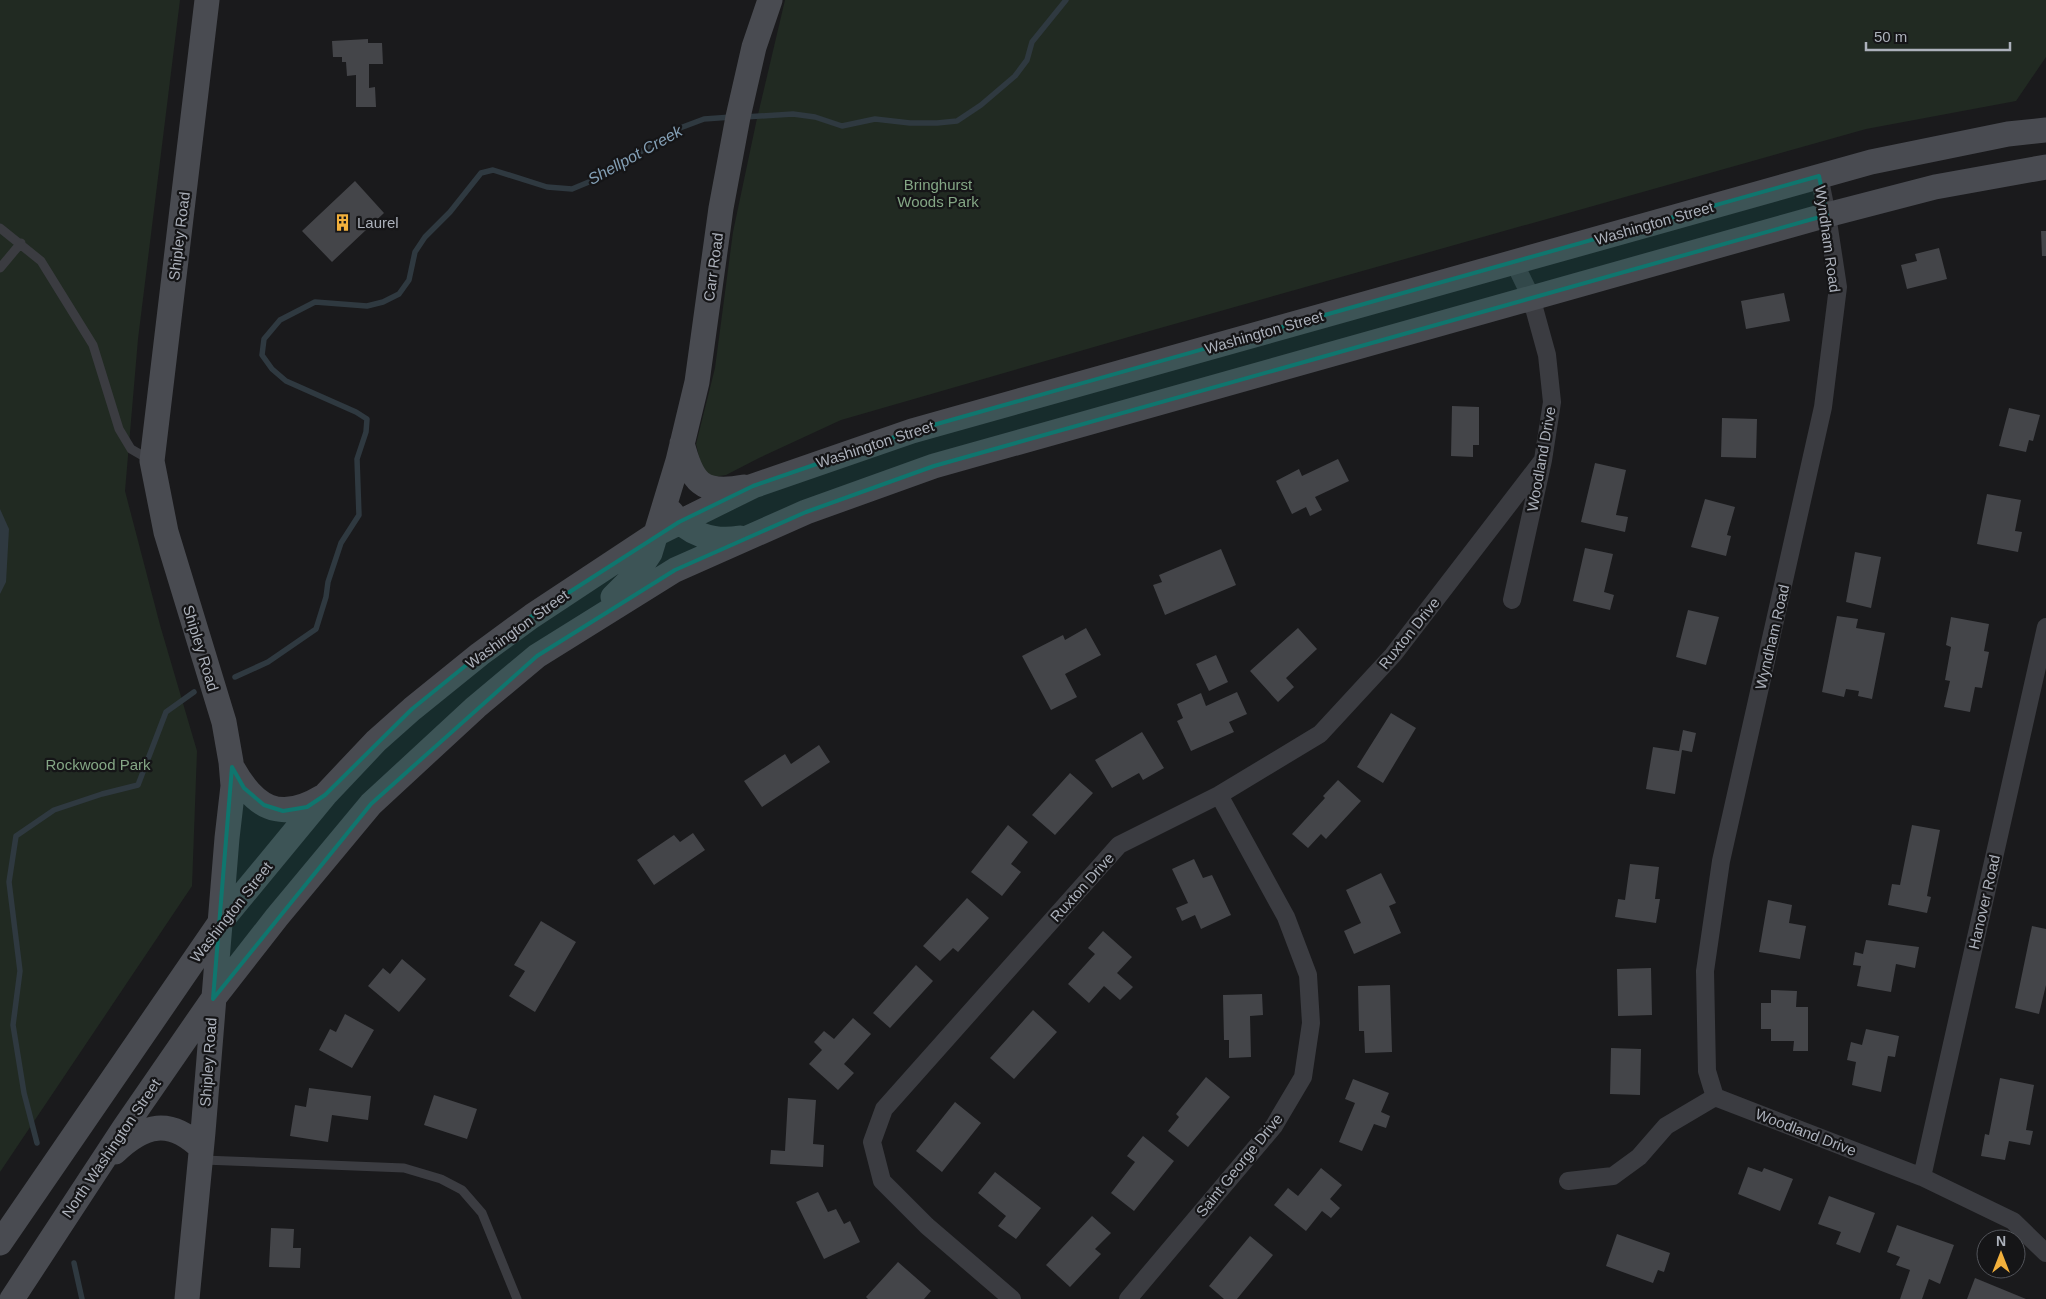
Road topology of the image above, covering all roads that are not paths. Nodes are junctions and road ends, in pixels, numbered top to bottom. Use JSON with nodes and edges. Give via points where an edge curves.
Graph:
{"nodes":[{"id":1,"x":207,"y":0,"type":"edge"},
{"id":2,"x":770,"y":0,"type":"edge"},
{"id":3,"x":2046,"y":130,"type":"edge"},
{"id":4,"x":2046,"y":167,"type":"edge"},
{"id":5,"x":1819,"y":176,"type":"junction"},
{"id":6,"x":1827,"y":214,"type":"junction"},
{"id":7,"x":0,"y":228,"type":"edge"},
{"id":8,"x":21,"y":243,"type":"junction"},
{"id":9,"x":1514,"y":262,"type":"junction"},
{"id":10,"x":0,"y":268,"type":"edge"},
{"id":11,"x":1530,"y":297,"type":"junction"},
{"id":12,"x":682,"y":443,"type":"junction"},
{"id":13,"x":1543,"y":460,"type":"junction"},
{"id":14,"x":152,"y":461,"type":"junction"},
{"id":15,"x":753,"y":486,"type":"junction"},
{"id":16,"x":667,"y":498,"type":"junction"},
{"id":17,"x":679,"y":522,"type":"junction"},
{"id":18,"x":656,"y":534,"type":"junction"},
{"id":19,"x":749,"y":537,"type":"junction"},
{"id":20,"x":1512,"y":600,"type":"dead end"},
{"id":21,"x":2046,"y":627,"type":"edge"},
{"id":22,"x":537,"y":656,"type":"junction"},
{"id":23,"x":232,"y":767,"type":"junction"},
{"id":24,"x":325,"y":795,"type":"junction"},
{"id":25,"x":1219,"y":795,"type":"junction"},
{"id":26,"x":221,"y":921,"type":"junction"},
{"id":27,"x":213,"y":999,"type":"junction"},
{"id":28,"x":1715,"y":1097,"type":"junction"},
{"id":29,"x":201,"y":1154,"type":"junction"},
{"id":30,"x":93,"y":1175,"type":"junction"},
{"id":31,"x":1922,"y":1177,"type":"junction"},
{"id":32,"x":1568,"y":1181,"type":"dead end"},
{"id":33,"x":0,"y":1243,"type":"edge"},
{"id":34,"x":2046,"y":1253,"type":"edge"},
{"id":35,"x":12,"y":1299,"type":"edge"},
{"id":36,"x":186,"y":1299,"type":"edge"},
{"id":37,"x":517,"y":1299,"type":"edge"},
{"id":38,"x":1012,"y":1299,"type":"edge"},
{"id":39,"x":1128,"y":1299,"type":"edge"}],
"edges":[{"from":1,"to":14,"type":"main road","name":"Shipley Road"},
{"from":2,"to":12,"type":"main road","name":"Carr Road","via":[[754,46],[738,117],[721,208],[697,382]]},
{"from":3,"to":5,"type":"main road","name":"Washington Street","via":[[2008,134]]},
{"from":4,"to":6,"type":"main road","via":[[1935,187]]},
{"from":5,"to":6,"type":"street","name":"Wyndham Road"},
{"from":5,"to":9,"type":"main road","name":"Washington Street"},
{"from":6,"to":11,"type":"main road"},
{"from":6,"to":28,"type":"street","name":"Wyndham Road","via":[[1838,287],[1823,408],[1721,861],[1705,971],[1707,1071]]},
{"from":7,"to":8,"type":"lane"},
{"from":8,"to":10,"type":"lane"},
{"from":8,"to":14,"type":"lane","via":[[42,261],[93,345],[119,429],[130,448]]},
{"from":9,"to":11,"type":"street","name":"Woodland Drive"},
{"from":9,"to":15,"type":"main road","name":"Washington Street","via":[[912,431]]},
{"from":11,"to":13,"type":"street","name":"Woodland Drive","via":[[1547,355],[1552,402]]},
{"from":11,"to":19,"type":"main road","via":[[934,466],[806,512]]},
{"from":12,"to":15,"type":"main road","via":[[692,474],[703,486],[736,489]]},
{"from":12,"to":16,"type":"main road","name":"Carr Road"},
{"from":13,"to":20,"type":"street","name":"Woodland Drive"},
{"from":13,"to":25,"type":"street","name":"Ruxton Drive","via":[[1393,655],[1320,734]]},
{"from":14,"to":23,"type":"main road","name":"Shipley Road","via":[[166,532],[224,722]]},
{"from":15,"to":17,"type":"main road","name":"Washington Street"},
{"from":16,"to":17,"type":"main road"},
{"from":16,"to":18,"type":"main road","name":"Carr Road"},
{"from":17,"to":18,"type":"main road","name":"Washington Street"},
{"from":17,"to":19,"type":"main road","via":[[705,537],[722,540]]},
{"from":18,"to":22,"type":"main road","name":"Carr Road","via":[[650,553],[619,592]]},
{"from":18,"to":24,"type":"main road","name":"Washington Street","via":[[480,654],[412,709]]},
{"from":19,"to":22,"type":"main road","via":[[675,570]]},
{"from":21,"to":31,"type":"street","name":"Hanover Road"},
{"from":22,"to":27,"type":"main road","via":[[476,707],[371,804]]},
{"from":23,"to":24,"type":"main road","via":[[249,793],[272,809],[295,810]]},
{"from":23,"to":26,"type":"main road","name":"Shipley Road"},
{"from":24,"to":26,"type":"main road","name":"Washington Street"},
{"from":25,"to":38,"type":"street","name":"Ruxton Drive","via":[[1120,845],[884,1109],[872,1142],[882,1181],[927,1226]]},
{"from":25,"to":39,"type":"street","name":"Saint George Drive","via":[[1286,918],[1308,975],[1311,1023],[1304,1077],[1274,1126]]},
{"from":26,"to":27,"type":"main road","name":"Shipley Road"},
{"from":26,"to":33,"type":"main road","name":"Washington Street"},
{"from":27,"to":29,"type":"main road","name":"Shipley Road"},
{"from":27,"to":30,"type":"main road","name":"North Washington Street"},
{"from":28,"to":31,"type":"street","name":"Woodland Drive"},
{"from":28,"to":32,"type":"street","via":[[1666,1126],[1639,1157],[1613,1176]]},
{"from":29,"to":30,"type":"main road","via":[[179,1132],[164,1128],[147,1129],[130,1138]]},
{"from":29,"to":36,"type":"main road","name":"Shipley Road"},
{"from":29,"to":37,"type":"lane","via":[[404,1168],[441,1179],[462,1190],[482,1213]]},
{"from":30,"to":35,"type":"main road","name":"North Washington Street"},
{"from":31,"to":34,"type":"street","name":"Woodland Drive","via":[[2013,1221]]}]}
